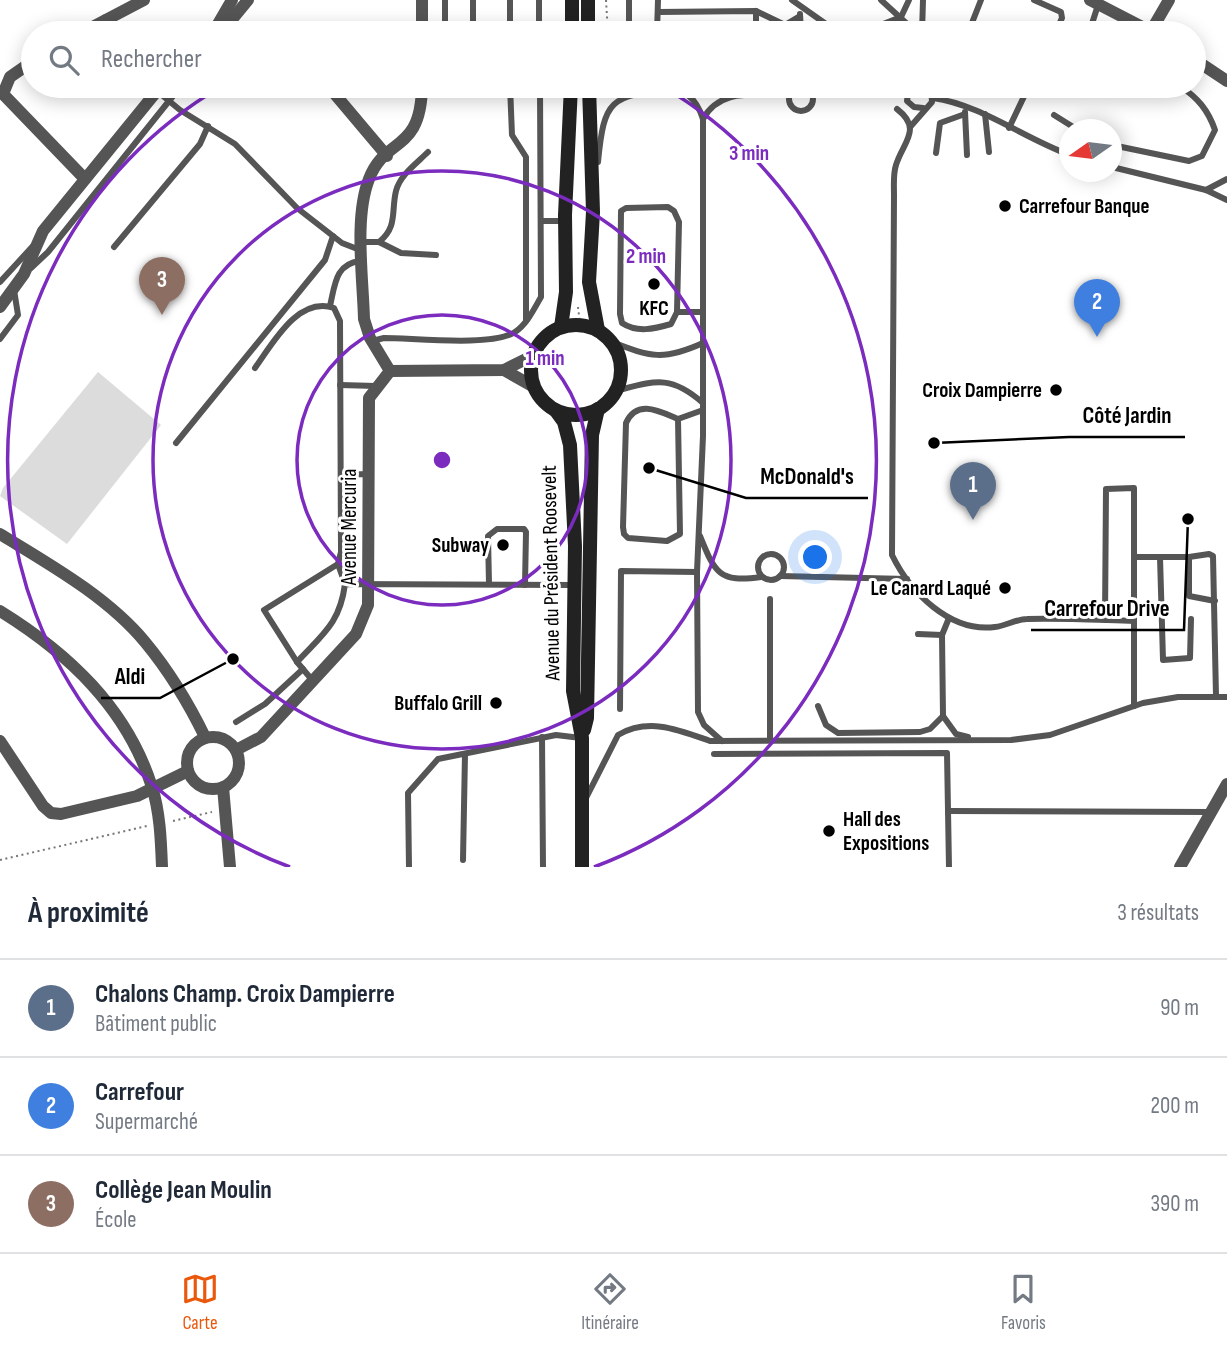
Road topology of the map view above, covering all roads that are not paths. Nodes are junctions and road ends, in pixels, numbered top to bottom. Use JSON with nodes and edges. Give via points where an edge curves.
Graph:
{"nodes":[{"id":1,"x":144,"y":0,"type":"edge"},
{"id":2,"x":232,"y":0,"type":"edge"},
{"id":3,"x":248,"y":0,"type":"edge"},
{"id":4,"x":422,"y":0,"type":"edge"},
{"id":5,"x":445,"y":0,"type":"edge"},
{"id":6,"x":473,"y":0,"type":"edge"},
{"id":7,"x":510,"y":0,"type":"edge"},
{"id":8,"x":539,"y":0,"type":"edge"},
{"id":9,"x":572,"y":0,"type":"edge"},
{"id":10,"x":589,"y":0,"type":"edge"},
{"id":11,"x":629,"y":0,"type":"edge"},
{"id":12,"x":658,"y":0,"type":"edge"},
{"id":13,"x":792,"y":0,"type":"edge"},
{"id":14,"x":881,"y":0,"type":"edge"},
{"id":15,"x":909,"y":0,"type":"edge"},
{"id":16,"x":923,"y":0,"type":"edge"},
{"id":17,"x":981,"y":0,"type":"edge"},
{"id":18,"x":1034,"y":0,"type":"edge"},
{"id":19,"x":1169,"y":0,"type":"edge"},
{"id":20,"x":799,"y":2,"type":"edge"},
{"id":21,"x":1094,"y":2,"type":"edge"},
{"id":22,"x":756,"y":11,"type":"junction"},
{"id":23,"x":657,"y":12,"type":"junction"},
{"id":24,"x":800,"y":16,"type":"junction"},
{"id":25,"x":901,"y":17,"type":"junction"},
{"id":26,"x":106,"y":20,"type":"edge"},
{"id":27,"x":220,"y":21,"type":"edge"},
{"id":28,"x":229,"y":21,"type":"edge"},
{"id":29,"x":422,"y":21,"type":"edge"},
{"id":30,"x":445,"y":21,"type":"edge"},
{"id":31,"x":473,"y":21,"type":"edge"},
{"id":32,"x":510,"y":21,"type":"edge"},
{"id":33,"x":539,"y":21,"type":"edge"},
{"id":34,"x":572,"y":21,"type":"edge"},
{"id":35,"x":588,"y":21,"type":"edge"},
{"id":36,"x":593,"y":21,"type":"edge"},
{"id":37,"x":628,"y":21,"type":"edge"},
{"id":38,"x":657,"y":21,"type":"edge"},
{"id":39,"x":756,"y":21,"type":"edge"},
{"id":40,"x":777,"y":21,"type":"edge"},
{"id":41,"x":792,"y":21,"type":"edge"},
{"id":42,"x":800,"y":21,"type":"edge"},
{"id":43,"x":819,"y":21,"type":"edge"},
{"id":44,"x":891,"y":21,"type":"edge"},
{"id":45,"x":905,"y":21,"type":"edge"},
{"id":46,"x":922,"y":21,"type":"edge"},
{"id":47,"x":973,"y":21,"type":"edge"},
{"id":48,"x":1061,"y":21,"type":"edge"},
{"id":49,"x":1091,"y":21,"type":"edge"},
{"id":50,"x":1131,"y":21,"type":"edge"},
{"id":51,"x":1158,"y":21,"type":"edge"},
{"id":52,"x":21,"y":69,"type":"edge"},
{"id":53,"x":1206,"y":69,"type":"edge"},
{"id":54,"x":1214,"y":75,"type":"junction"},
{"id":55,"x":1227,"y":82,"type":"edge"},
{"id":56,"x":1227,"y":90,"type":"edge"},
{"id":57,"x":1,"y":95,"type":"edge"},
{"id":58,"x":151,"y":98,"type":"edge"},
{"id":59,"x":167,"y":98,"type":"edge"},
{"id":60,"x":171,"y":98,"type":"edge"},
{"id":61,"x":338,"y":98,"type":"edge"},
{"id":62,"x":422,"y":98,"type":"edge"},
{"id":63,"x":510,"y":98,"type":"edge"},
{"id":64,"x":540,"y":98,"type":"edge"},
{"id":65,"x":570,"y":98,"type":"edge"},
{"id":66,"x":589,"y":98,"type":"edge"},
{"id":67,"x":620,"y":98,"type":"edge"},
{"id":68,"x":693,"y":98,"type":"edge"},
{"id":69,"x":730,"y":98,"type":"edge"},
{"id":70,"x":790,"y":98,"type":"edge"},
{"id":71,"x":812,"y":98,"type":"edge"},
{"id":72,"x":909,"y":98,"type":"edge"},
{"id":73,"x":933,"y":98,"type":"joint"},
{"id":74,"x":1023,"y":98,"type":"edge"},
{"id":75,"x":1196,"y":98,"type":"edge"},
{"id":76,"x":169,"y":101,"type":"junction"},
{"id":77,"x":964,"y":104,"type":"junction"},
{"id":78,"x":923,"y":108,"type":"junction"},
{"id":79,"x":897,"y":109,"type":"dead end"},
{"id":80,"x":965,"y":114,"type":"junction"},
{"id":81,"x":985,"y":114,"type":"junction"},
{"id":82,"x":1054,"y":115,"type":"dead end"},
{"id":83,"x":703,"y":119,"type":"junction"},
{"id":84,"x":1060,"y":119,"type":"edge"},
{"id":85,"x":208,"y":126,"type":"junction"},
{"id":86,"x":911,"y":126,"type":"junction"},
{"id":87,"x":1009,"y":128,"type":"junction"},
{"id":88,"x":111,"y":146,"type":"junction"},
{"id":89,"x":1122,"y":147,"type":"edge"},
{"id":90,"x":1059,"y":150,"type":"edge"},
{"id":91,"x":428,"y":152,"type":"dead end"},
{"id":92,"x":989,"y":152,"type":"dead end"},
{"id":93,"x":936,"y":153,"type":"dead end"},
{"id":94,"x":967,"y":155,"type":"dead end"},
{"id":95,"x":387,"y":156,"type":"junction"},
{"id":96,"x":540,"y":157,"type":"junction"},
{"id":97,"x":526,"y":158,"type":"junction"},
{"id":98,"x":1122,"y":170,"type":"edge"},
{"id":99,"x":111,"y":174,"type":"junction"},
{"id":100,"x":85,"y":179,"type":"junction"},
{"id":101,"x":1227,"y":179,"type":"edge"},
{"id":102,"x":1206,"y":190,"type":"junction"},
{"id":103,"x":1227,"y":200,"type":"edge"},
{"id":104,"x":593,"y":212,"type":"junction"},
{"id":105,"x":565,"y":221,"type":"junction"},
{"id":106,"x":541,"y":222,"type":"junction"},
{"id":107,"x":333,"y":236,"type":"junction"},
{"id":108,"x":379,"y":242,"type":"junction"},
{"id":109,"x":36,"y":243,"type":"junction"},
{"id":110,"x":114,"y":247,"type":"dead end"},
{"id":111,"x":362,"y":252,"type":"junction"},
{"id":112,"x":436,"y":255,"type":"dead end"},
{"id":113,"x":24,"y":274,"type":"junction"},
{"id":114,"x":0,"y":282,"type":"edge"},
{"id":115,"x":13,"y":290,"type":"junction"},
{"id":116,"x":330,"y":306,"type":"junction"},
{"id":117,"x":0,"y":307,"type":"edge"},
{"id":118,"x":702,"y":312,"type":"junction"},
{"id":119,"x":677,"y":313,"type":"junction"},
{"id":120,"x":527,"y":321,"type":"junction"},
{"id":121,"x":561,"y":327,"type":"junction"},
{"id":122,"x":598,"y":330,"type":"junction"},
{"id":123,"x":0,"y":339,"type":"edge"},
{"id":124,"x":372,"y":341,"type":"junction"},
{"id":125,"x":612,"y":342,"type":"junction"},
{"id":126,"x":702,"y":343,"type":"junction"},
{"id":127,"x":532,"y":356,"type":"junction"},
{"id":128,"x":255,"y":368,"type":"dead end"},
{"id":129,"x":503,"y":370,"type":"junction"},
{"id":130,"x":390,"y":371,"type":"junction"},
{"id":131,"x":340,"y":385,"type":"junction"},
{"id":132,"x":376,"y":386,"type":"junction"},
{"id":133,"x":534,"y":387,"type":"junction"},
{"id":134,"x":615,"y":391,"type":"junction"},
{"id":135,"x":703,"y":407,"type":"junction"},
{"id":136,"x":598,"y":409,"type":"junction"},
{"id":137,"x":556,"y":411,"type":"junction"},
{"id":138,"x":678,"y":419,"type":"junction"},
{"id":139,"x":176,"y":443,"type":"dead end"},
{"id":140,"x":368,"y":474,"type":"junction"},
{"id":141,"x":341,"y":475,"type":"junction"},
{"id":142,"x":0,"y":534,"type":"edge"},
{"id":143,"x":699,"y":534,"type":"junction"},
{"id":144,"x":1134,"y":557,"type":"junction"},
{"id":145,"x":1160,"y":557,"type":"junction"},
{"id":146,"x":1189,"y":557,"type":"junction"},
{"id":147,"x":338,"y":564,"type":"junction"},
{"id":148,"x":698,"y":572,"type":"junction"},
{"id":149,"x":780,"y":576,"type":"junction"},
{"id":150,"x":761,"y":577,"type":"junction"},
{"id":151,"x":907,"y":579,"type":"junction"},
{"id":152,"x":345,"y":584,"type":"junction"},
{"id":153,"x":368,"y":584,"type":"junction"},
{"id":154,"x":489,"y":584,"type":"junction"},
{"id":155,"x":525,"y":584,"type":"junction"},
{"id":156,"x":574,"y":585,"type":"junction"},
{"id":157,"x":770,"y":599,"type":"dead end"},
{"id":158,"x":1215,"y":601,"type":"junction"},
{"id":159,"x":0,"y":611,"type":"edge"},
{"id":160,"x":949,"y":618,"type":"junction"},
{"id":161,"x":1191,"y":619,"type":"dead end"},
{"id":162,"x":1105,"y":620,"type":"junction"},
{"id":163,"x":1134,"y":621,"type":"junction"},
{"id":164,"x":918,"y":634,"type":"dead end"},
{"id":165,"x":942,"y":635,"type":"junction"},
{"id":166,"x":297,"y":662,"type":"junction"},
{"id":167,"x":303,"y":669,"type":"junction"},
{"id":168,"x":313,"y":681,"type":"junction"},
{"id":169,"x":1216,"y":696,"type":"junction"},
{"id":170,"x":1227,"y":697,"type":"edge"},
{"id":171,"x":818,"y":706,"type":"dead end"},
{"id":172,"x":1135,"y":706,"type":"junction"},
{"id":173,"x":620,"y":709,"type":"dead end"},
{"id":174,"x":943,"y":716,"type":"junction"},
{"id":175,"x":236,"y":722,"type":"dead end"},
{"id":176,"x":205,"y":737,"type":"junction"},
{"id":177,"x":542,"y":737,"type":"junction"},
{"id":178,"x":582,"y":738,"type":"junction"},
{"id":179,"x":770,"y":740,"type":"junction"},
{"id":180,"x":978,"y":740,"type":"junction"},
{"id":181,"x":0,"y":741,"type":"edge"},
{"id":182,"x":722,"y":741,"type":"junction"},
{"id":183,"x":236,"y":750,"type":"junction"},
{"id":184,"x":465,"y":754,"type":"junction"},
{"id":185,"x":715,"y":754,"type":"dead end"},
{"id":186,"x":188,"y":771,"type":"junction"},
{"id":187,"x":1227,"y":784,"type":"edge"},
{"id":188,"x":223,"y":787,"type":"junction"},
{"id":189,"x":152,"y":788,"type":"junction"},
{"id":190,"x":581,"y":808,"type":"junction"},
{"id":191,"x":948,"y":811,"type":"junction"},
{"id":192,"x":1211,"y":812,"type":"junction"},
{"id":193,"x":463,"y":860,"type":"dead end"},
{"id":194,"x":162,"y":867,"type":"edge"},
{"id":195,"x":230,"y":867,"type":"edge"},
{"id":196,"x":409,"y":867,"type":"edge"},
{"id":197,"x":543,"y":867,"type":"edge"},
{"id":198,"x":582,"y":867,"type":"edge"},
{"id":199,"x":950,"y":867,"type":"edge"},
{"id":200,"x":1180,"y":867,"type":"edge"}],
"edges":[{"from":1,"to":26,"type":"street"},
{"from":2,"to":27,"type":"street"},
{"from":3,"to":28,"type":"street"},
{"from":4,"to":29,"type":"street"},
{"from":5,"to":30,"type":"lane"},
{"from":6,"to":31,"type":"lane"},
{"from":7,"to":32,"type":"lane"},
{"from":8,"to":33,"type":"lane"},
{"from":9,"to":34,"type":"main road"},
{"from":10,"to":35,"type":"main road"},
{"from":10,"to":36,"type":"lane"},
{"from":11,"to":37,"type":"lane"},
{"from":12,"to":23,"type":"lane"},
{"from":13,"to":20,"type":"lane"},
{"from":14,"to":25,"type":"lane"},
{"from":15,"to":25,"type":"lane"},
{"from":16,"to":46,"type":"lane"},
{"from":17,"to":47,"type":"lane"},
{"from":18,"to":48,"type":"lane","via":[[1061,12]]},
{"from":19,"to":51,"type":"street"},
{"from":20,"to":24,"type":"lane"},
{"from":20,"to":43,"type":"lane"},
{"from":21,"to":49,"type":"lane"},
{"from":21,"to":50,"type":"street"},
{"from":22,"to":23,"type":"lane"},
{"from":22,"to":39,"type":"lane"},
{"from":22,"to":40,"type":"lane"},
{"from":23,"to":38,"type":"lane"},
{"from":24,"to":41,"type":"lane"},
{"from":24,"to":42,"type":"lane"},
{"from":25,"to":44,"type":"lane"},
{"from":25,"to":45,"type":"lane"},
{"from":52,"to":57,"type":"street","via":[[10,77]]},
{"from":53,"to":54,"type":"street"},
{"from":54,"to":55,"type":"street"},
{"from":54,"to":56,"type":"street"},
{"from":57,"to":100,"type":"street"},
{"from":58,"to":88,"type":"street"},
{"from":59,"to":76,"type":"lane"},
{"from":60,"to":76,"type":"lane"},
{"from":61,"to":95,"type":"street"},
{"from":62,"to":95,"type":"street","via":[[417,125]]},
{"from":63,"to":97,"type":"lane","via":[[512,135]]},
{"from":64,"to":96,"type":"lane"},
{"from":65,"to":105,"type":"main road"},
{"from":66,"to":104,"type":"main road"},
{"from":67,"to":104,"type":"lane","via":[[608,111],[600,132]]},
{"from":68,"to":83,"type":"lane"},
{"from":69,"to":83,"type":"lane","via":[[716,101]]},
{"from":70,"to":71,"type":"lane","via":[[799,111],[811,105]]},
{"from":72,"to":78,"type":"lane","via":[[910,105]]},
{"from":73,"to":77,"type":"lane"},
{"from":73,"to":78,"type":"lane"},
{"from":74,"to":87,"type":"lane"},
{"from":75,"to":89,"type":"lane","via":[[1215,130],[1202,156],[1189,161]]},
{"from":76,"to":85,"type":"lane"},
{"from":76,"to":99,"type":"lane"},
{"from":77,"to":80,"type":"lane"},
{"from":77,"to":81,"type":"lane"},
{"from":78,"to":86,"type":"lane"},
{"from":79,"to":86,"type":"lane"},
{"from":80,"to":93,"type":"lane","via":[[940,123]]},
{"from":80,"to":94,"type":"lane"},
{"from":81,"to":87,"type":"lane"},
{"from":81,"to":92,"type":"lane"},
{"from":82,"to":84,"type":"lane"},
{"from":83,"to":118,"type":"lane"},
{"from":85,"to":107,"type":"lane","via":[[235,144],[297,208]]},
{"from":85,"to":110,"type":"lane","via":[[200,144]]},
{"from":86,"to":151,"type":"lane","via":[[895,166],[891,291],[892,555]]},
{"from":87,"to":90,"type":"lane"},
{"from":88,"to":99,"type":"lane"},
{"from":88,"to":100,"type":"street"},
{"from":91,"to":108,"type":"lane","via":[[403,178],[395,219]]},
{"from":95,"to":111,"type":"street","via":[[369,178],[364,197]]},
{"from":96,"to":97,"type":"lane"},
{"from":96,"to":106,"type":"lane"},
{"from":97,"to":120,"type":"lane"},
{"from":98,"to":102,"type":"lane"},
{"from":99,"to":113,"type":"lane","via":[[48,252]]},
{"from":100,"to":109,"type":"street"},
{"from":101,"to":102,"type":"lane"},
{"from":102,"to":103,"type":"lane"},
{"from":104,"to":122,"type":"main road","via":[[589,282]]},
{"from":105,"to":106,"type":"lane"},
{"from":105,"to":121,"type":"main road","via":[[566,292]]},
{"from":106,"to":120,"type":"lane","via":[[541,297]]},
{"from":107,"to":111,"type":"lane"},
{"from":107,"to":139,"type":"lane","via":[[326,260]]},
{"from":108,"to":111,"type":"lane"},
{"from":108,"to":112,"type":"lane","via":[[401,253]]},
{"from":109,"to":113,"type":"street"},
{"from":109,"to":114,"type":"lane"},
{"from":111,"to":116,"type":"lane","via":[[337,273]]},
{"from":111,"to":124,"type":"street","via":[[364,319]]},
{"from":113,"to":115,"type":"street"},
{"from":115,"to":117,"type":"street"},
{"from":115,"to":123,"type":"lane","via":[[18,315]]},
{"from":116,"to":128,"type":"lane","via":[[313,306],[299,315]]},
{"from":116,"to":131,"type":"lane","via":[[340,321]]},
{"from":118,"to":119,"type":"lane"},
{"from":118,"to":126,"type":"lane"},
{"from":119,"to":119,"type":"lane","via":[[679,222],[674,211],[667,207],[626,208],[619,219],[622,323],[638,330],[654,329],[671,324]]},
{"from":120,"to":124,"type":"lane","via":[[499,340]]},
{"from":121,"to":122,"type":"main road","via":[[580,324]]},
{"from":121,"to":127,"type":"main road","via":[[538,343]]},
{"from":122,"to":125,"type":"main road"},
{"from":124,"to":130,"type":"street"},
{"from":125,"to":126,"type":"lane","via":[[647,355],[677,355]]},
{"from":125,"to":134,"type":"main road","via":[[621,366]]},
{"from":126,"to":135,"type":"lane"},
{"from":127,"to":129,"type":"street"},
{"from":127,"to":133,"type":"main road"},
{"from":129,"to":130,"type":"street"},
{"from":129,"to":133,"type":"street"},
{"from":130,"to":132,"type":"street"},
{"from":131,"to":132,"type":"lane"},
{"from":131,"to":141,"type":"lane"},
{"from":132,"to":140,"type":"street","name":"Avenue Mercuria","via":[[369,398]]},
{"from":133,"to":137,"type":"main road"},
{"from":134,"to":135,"type":"lane","via":[[666,382],[686,388]]},
{"from":134,"to":136,"type":"main road"},
{"from":135,"to":138,"type":"lane"},
{"from":135,"to":143,"type":"lane"},
{"from":136,"to":137,"type":"main road","via":[[573,415]]},
{"from":136,"to":178,"type":"main road","name":"Avenue du Président Roosevelt","via":[[592,435],[587,718]]},
{"from":137,"to":156,"type":"main road","name":"Avenue du Président Roosevelt","via":[[570,445]]},
{"from":138,"to":138,"type":"lane","via":[[651,408],[636,410],[626,423],[624,534],[628,538],[667,541],[680,534]]},
{"from":140,"to":141,"type":"lane"},
{"from":140,"to":153,"type":"street","name":"Avenue Mercuria"},
{"from":141,"to":147,"type":"lane"},
{"from":142,"to":176,"type":"street","via":[[101,602],[144,641],[190,706]]},
{"from":143,"to":148,"type":"lane"},
{"from":143,"to":150,"type":"lane","via":[[710,564],[725,577]]},
{"from":144,"to":145,"type":"lane"},
{"from":144,"to":162,"type":"lane","via":[[1134,488],[1106,489]]},
{"from":144,"to":163,"type":"lane"},
{"from":145,"to":146,"type":"lane"},
{"from":145,"to":161,"type":"lane","via":[[1163,660],[1190,658]]},
{"from":146,"to":158,"type":"lane","via":[[1189,596]]},
{"from":146,"to":158,"type":"lane","via":[[1213,556]]},
{"from":147,"to":152,"type":"lane"},
{"from":147,"to":166,"type":"lane","via":[[264,610]]},
{"from":148,"to":173,"type":"lane","via":[[621,571]]},
{"from":148,"to":182,"type":"lane","via":[[698,712],[704,725]]},
{"from":149,"to":150,"type":"lane","via":[[771,581]]},
{"from":149,"to":150,"type":"lane","via":[[783,562],[770,554],[758,563]]},
{"from":149,"to":151,"type":"lane"},
{"from":151,"to":160,"type":"lane"},
{"from":152,"to":153,"type":"lane"},
{"from":152,"to":166,"type":"lane","via":[[342,609]]},
{"from":153,"to":154,"type":"lane"},
{"from":153,"to":168,"type":"street","name":"Avenue Mercuria","via":[[368,606],[356,634]]},
{"from":154,"to":155,"type":"lane"},
{"from":154,"to":155,"type":"lane","via":[[488,536],[496,529],[526,532]]},
{"from":155,"to":156,"type":"lane"},
{"from":156,"to":178,"type":"main road","name":"Avenue du Président Roosevelt","via":[[573,691]]},
{"from":157,"to":179,"type":"lane"},
{"from":158,"to":169,"type":"lane"},
{"from":159,"to":189,"type":"street","via":[[64,655],[106,699]]},
{"from":160,"to":162,"type":"lane","via":[[970,627],[996,627],[1022,619]]},
{"from":160,"to":165,"type":"lane"},
{"from":162,"to":163,"type":"lane"},
{"from":163,"to":172,"type":"lane"},
{"from":164,"to":165,"type":"lane"},
{"from":165,"to":174,"type":"lane"},
{"from":166,"to":167,"type":"lane"},
{"from":167,"to":168,"type":"lane"},
{"from":167,"to":175,"type":"lane","via":[[265,704]]},
{"from":168,"to":183,"type":"street","name":"Avenue Mercuria","via":[[261,737]]},
{"from":169,"to":170,"type":"lane"},
{"from":169,"to":172,"type":"lane"},
{"from":171,"to":174,"type":"lane","via":[[826,725],[838,733],[920,732]]},
{"from":172,"to":180,"type":"lane","via":[[1050,735]]},
{"from":174,"to":180,"type":"lane","via":[[956,734]]},
{"from":176,"to":183,"type":"street","via":[[223,738]]},
{"from":176,"to":186,"type":"street","via":[[188,755]]},
{"from":177,"to":178,"type":"lane"},
{"from":177,"to":184,"type":"lane"},
{"from":177,"to":197,"type":"lane"},
{"from":178,"to":190,"type":"main road","name":"Avenue du Président Roosevelt"},
{"from":179,"to":180,"type":"lane"},
{"from":179,"to":182,"type":"lane"},
{"from":181,"to":189,"type":"street","via":[[51,813],[137,796]]},
{"from":182,"to":190,"type":"lane","via":[[661,726],[628,729],[611,743]]},
{"from":183,"to":188,"type":"street","via":[[236,775]]},
{"from":184,"to":193,"type":"lane"},
{"from":184,"to":196,"type":"lane","via":[[438,759],[408,793]]},
{"from":185,"to":191,"type":"lane","via":[[947,753]]},
{"from":186,"to":188,"type":"street","via":[[206,788]]},
{"from":186,"to":189,"type":"street"},
{"from":187,"to":192,"type":"street"},
{"from":188,"to":195,"type":"street"},
{"from":189,"to":194,"type":"street"},
{"from":190,"to":198,"type":"main road","name":"Avenue du Président Roosevelt"},
{"from":191,"to":192,"type":"lane"},
{"from":191,"to":199,"type":"lane"},
{"from":192,"to":200,"type":"street"}]}
